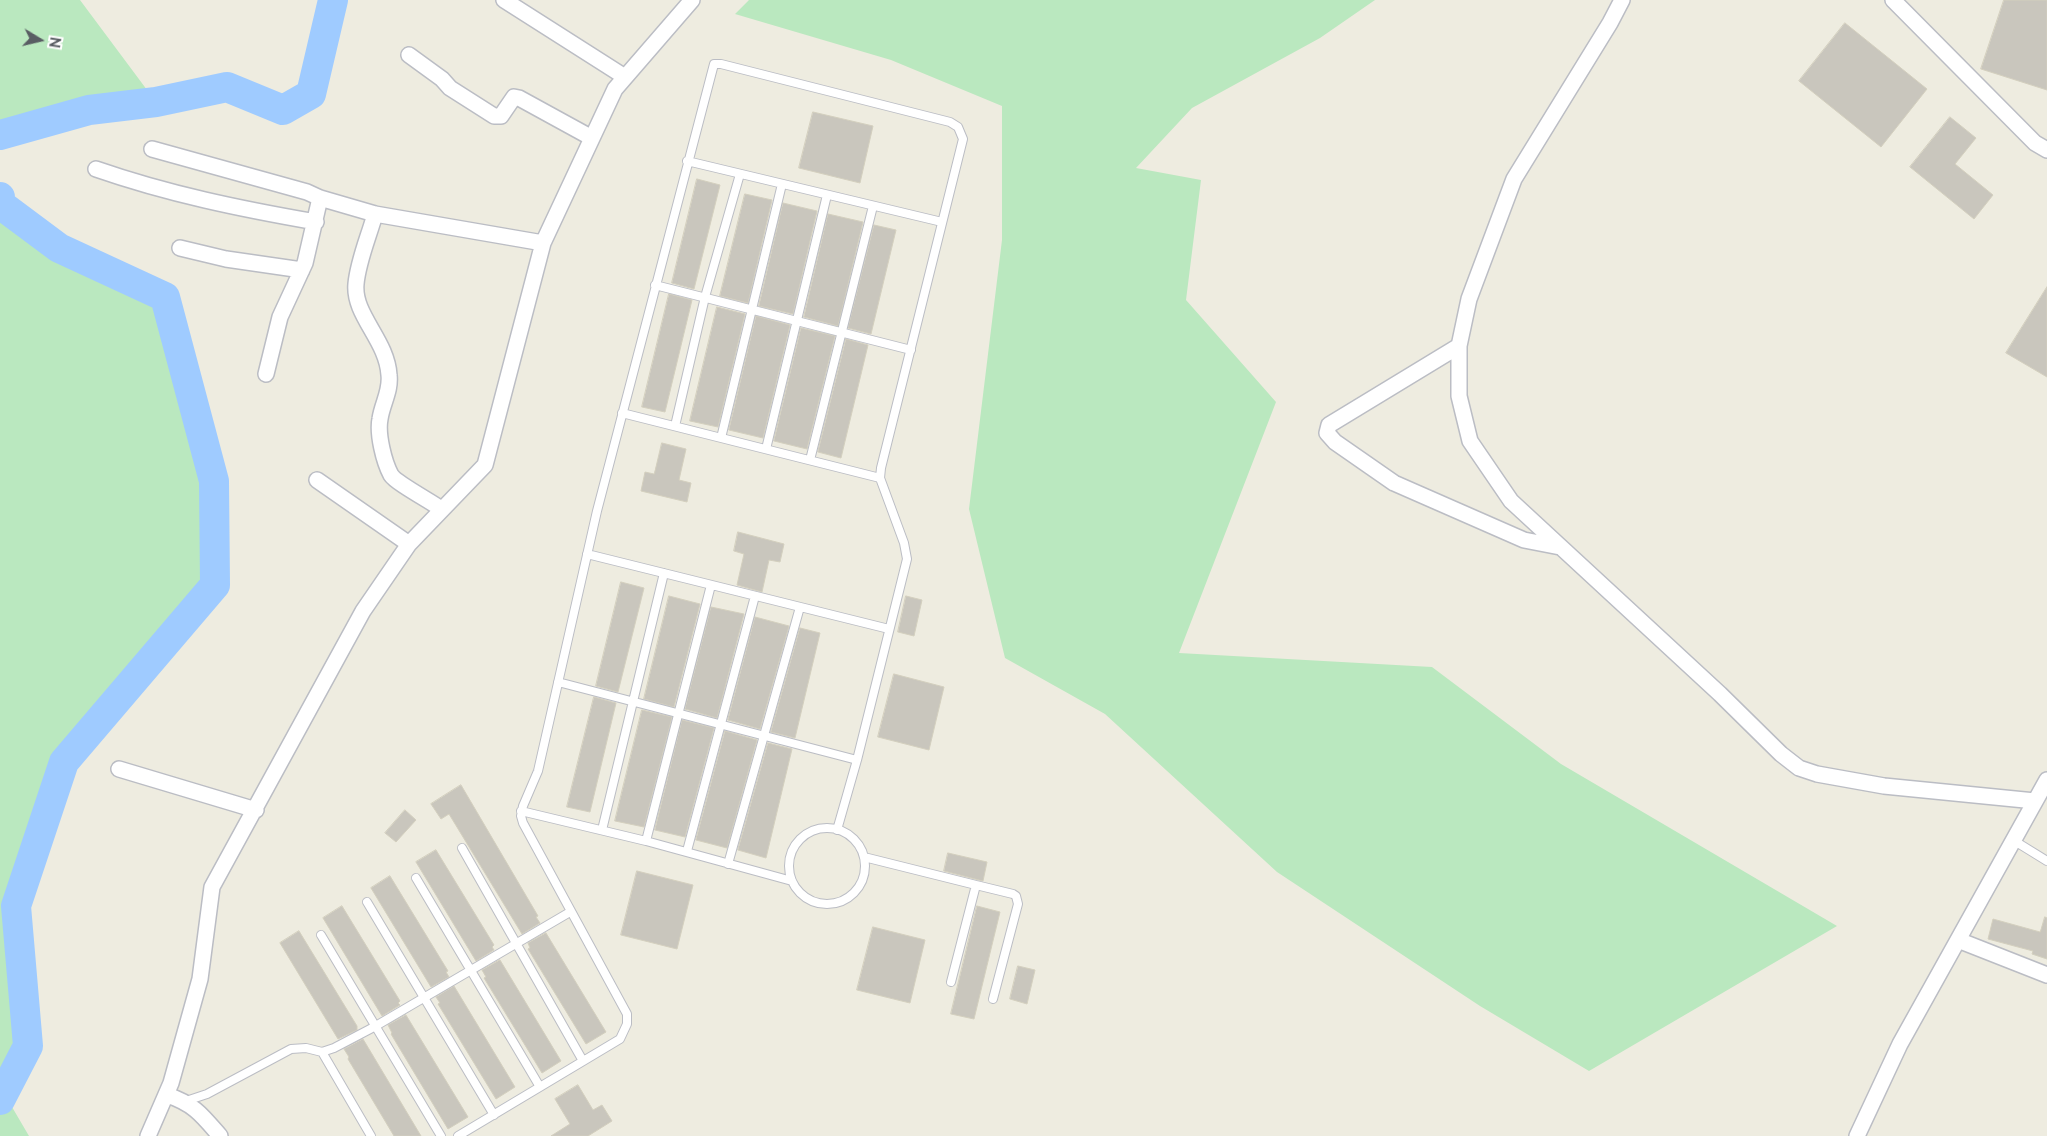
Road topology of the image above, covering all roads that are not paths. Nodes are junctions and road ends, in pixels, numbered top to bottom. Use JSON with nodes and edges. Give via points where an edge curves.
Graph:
{"nodes":[{"id":1,"x":504,"y":0,"type":"edge"},
{"id":2,"x":692,"y":0,"type":"edge"},
{"id":3,"x":1622,"y":0,"type":"edge"},
{"id":4,"x":1893,"y":0,"type":"edge"},
{"id":5,"x":409,"y":55,"type":"dead end"},
{"id":6,"x":625,"y":77,"type":"junction"},
{"id":7,"x":592,"y":138,"type":"junction"},
{"id":8,"x":152,"y":149,"type":"dead end"},
{"id":9,"x":2047,"y":150,"type":"edge"},
{"id":10,"x":687,"y":161,"type":"junction"},
{"id":11,"x":96,"y":170,"type":"dead end"},
{"id":12,"x":740,"y":174,"type":"junction"},
{"id":13,"x":782,"y":184,"type":"junction"},
{"id":14,"x":828,"y":195,"type":"junction"},
{"id":15,"x":320,"y":198,"type":"junction"},
{"id":16,"x":873,"y":206,"type":"junction"},
{"id":17,"x":375,"y":214,"type":"junction"},
{"id":18,"x":316,"y":222,"type":"junction"},
{"id":19,"x":942,"y":222,"type":"junction"},
{"id":20,"x":542,"y":243,"type":"junction"},
{"id":21,"x":180,"y":248,"type":"dead end"},
{"id":22,"x":302,"y":270,"type":"junction"},
{"id":23,"x":655,"y":285,"type":"junction"},
{"id":24,"x":705,"y":297,"type":"junction"},
{"id":25,"x":751,"y":309,"type":"junction"},
{"id":26,"x":796,"y":320,"type":"junction"},
{"id":27,"x":840,"y":332,"type":"junction"},
{"id":28,"x":1458,"y":346,"type":"junction"},
{"id":29,"x":911,"y":350,"type":"junction"},
{"id":30,"x":266,"y":374,"type":"dead end"},
{"id":31,"x":622,"y":413,"type":"junction"},
{"id":32,"x":675,"y":426,"type":"junction"},
{"id":33,"x":721,"y":438,"type":"junction"},
{"id":34,"x":766,"y":449,"type":"junction"},
{"id":35,"x":810,"y":460,"type":"junction"},
{"id":36,"x":880,"y":478,"type":"junction"},
{"id":37,"x":317,"y":480,"type":"dead end"},
{"id":38,"x":441,"y":509,"type":"junction"},
{"id":39,"x":409,"y":544,"type":"junction"},
{"id":40,"x":1561,"y":548,"type":"junction"},
{"id":41,"x":587,"y":554,"type":"junction"},
{"id":42,"x":664,"y":573,"type":"junction"},
{"id":43,"x":711,"y":585,"type":"junction"},
{"id":44,"x":755,"y":596,"type":"junction"},
{"id":45,"x":800,"y":607,"type":"junction"},
{"id":46,"x":889,"y":630,"type":"junction"},
{"id":47,"x":558,"y":682,"type":"junction"},
{"id":48,"x":633,"y":701,"type":"junction"},
{"id":49,"x":677,"y":713,"type":"junction"},
{"id":50,"x":720,"y":724,"type":"junction"},
{"id":51,"x":764,"y":735,"type":"junction"},
{"id":52,"x":857,"y":760,"type":"junction"},
{"id":53,"x":120,"y":770,"type":"dead end"},
{"id":54,"x":2047,"y":780,"type":"edge"},
{"id":55,"x":2035,"y":801,"type":"junction"},
{"id":56,"x":256,"y":810,"type":"junction"},
{"id":57,"x":521,"y":811,"type":"junction"},
{"id":58,"x":602,"y":830,"type":"junction"},
{"id":59,"x":838,"y":830,"type":"junction"},
{"id":60,"x":2014,"y":840,"type":"junction"},
{"id":61,"x":646,"y":841,"type":"junction"},
{"id":62,"x":462,"y":848,"type":"dead end"},
{"id":63,"x":686,"y":852,"type":"junction"},
{"id":64,"x":864,"y":857,"type":"junction"},
{"id":65,"x":2047,"y":861,"type":"edge"},
{"id":66,"x":728,"y":864,"type":"junction"},
{"id":67,"x":416,"y":878,"type":"dead end"},
{"id":68,"x":792,"y":881,"type":"junction"},
{"id":69,"x":976,"y":884,"type":"junction"},
{"id":70,"x":367,"y":902,"type":"dead end"},
{"id":71,"x":570,"y":912,"type":"junction"},
{"id":72,"x":321,"y":935,"type":"dead end"},
{"id":73,"x":1958,"y":940,"type":"junction"},
{"id":74,"x":516,"y":944,"type":"junction"},
{"id":75,"x":471,"y":970,"type":"junction"},
{"id":76,"x":2047,"y":975,"type":"edge"},
{"id":77,"x":951,"y":982,"type":"dead end"},
{"id":78,"x":425,"y":997,"type":"junction"},
{"id":79,"x":993,"y":999,"type":"dead end"},
{"id":80,"x":374,"y":1027,"type":"junction"},
{"id":81,"x":322,"y":1052,"type":"junction"},
{"id":82,"x":583,"y":1062,"type":"junction"},
{"id":83,"x":540,"y":1087,"type":"junction"},
{"id":84,"x":167,"y":1095,"type":"junction"},
{"id":85,"x":186,"y":1102,"type":"junction"},
{"id":86,"x":494,"y":1115,"type":"junction"},
{"id":87,"x":148,"y":1136,"type":"edge"},
{"id":88,"x":220,"y":1136,"type":"edge"},
{"id":89,"x":371,"y":1136,"type":"edge"},
{"id":90,"x":441,"y":1136,"type":"edge"},
{"id":91,"x":458,"y":1136,"type":"edge"},
{"id":92,"x":1857,"y":1136,"type":"edge"}],
"edges":[{"from":1,"to":6,"type":"street"},
{"from":2,"to":6,"type":"street"},
{"from":3,"to":28,"type":"street","via":[[1514,179],[1469,299]]},
{"from":4,"to":9,"type":"street","via":[[2035,143]]},
{"from":5,"to":7,"type":"street","via":[[450,88],[494,116],[500,116],[514,97],[520,98]]},
{"from":6,"to":7,"type":"street","via":[[615,89]]},
{"from":7,"to":20,"type":"street"},
{"from":8,"to":15,"type":"street"},
{"from":10,"to":12,"type":"lane"},
{"from":10,"to":19,"type":"lane","via":[[711,72],[714,64],[721,64],[950,122],[958,127],[963,139]]},
{"from":10,"to":23,"type":"lane"},
{"from":11,"to":18,"type":"street","via":[[224,206]]},
{"from":12,"to":13,"type":"lane"},
{"from":12,"to":24,"type":"lane"},
{"from":13,"to":14,"type":"lane"},
{"from":13,"to":25,"type":"lane"},
{"from":14,"to":16,"type":"lane"},
{"from":14,"to":26,"type":"lane"},
{"from":15,"to":17,"type":"street"},
{"from":15,"to":18,"type":"street"},
{"from":16,"to":19,"type":"lane"},
{"from":16,"to":27,"type":"lane"},
{"from":17,"to":20,"type":"street"},
{"from":17,"to":38,"type":"street","via":[[356,284],[357,300],[386,356],[390,376],[380,419],[387,465],[392,477]]},
{"from":18,"to":22,"type":"street"},
{"from":19,"to":29,"type":"lane"},
{"from":20,"to":38,"type":"street","via":[[485,465]]},
{"from":21,"to":22,"type":"street","via":[[226,259]]},
{"from":22,"to":30,"type":"street","via":[[280,317]]},
{"from":23,"to":24,"type":"lane"},
{"from":23,"to":31,"type":"lane"},
{"from":24,"to":25,"type":"lane"},
{"from":24,"to":32,"type":"lane"},
{"from":25,"to":26,"type":"lane"},
{"from":25,"to":33,"type":"lane"},
{"from":26,"to":27,"type":"lane"},
{"from":26,"to":34,"type":"lane"},
{"from":27,"to":29,"type":"lane"},
{"from":27,"to":35,"type":"lane"},
{"from":28,"to":40,"type":"street","via":[[1459,396],[1470,442],[1510,501]]},
{"from":28,"to":40,"type":"street","via":[[1329,425],[1327,433],[1394,483],[1524,540]]},
{"from":29,"to":36,"type":"lane"},
{"from":31,"to":32,"type":"lane"},
{"from":31,"to":41,"type":"lane"},
{"from":32,"to":33,"type":"lane"},
{"from":33,"to":34,"type":"lane"},
{"from":34,"to":35,"type":"lane"},
{"from":35,"to":36,"type":"lane"},
{"from":36,"to":46,"type":"lane","via":[[907,559]]},
{"from":37,"to":39,"type":"street"},
{"from":38,"to":39,"type":"street"},
{"from":39,"to":56,"type":"street","via":[[363,611]]},
{"from":40,"to":55,"type":"street","via":[[1799,768],[1884,786]]},
{"from":41,"to":42,"type":"lane"},
{"from":41,"to":47,"type":"lane"},
{"from":42,"to":43,"type":"lane"},
{"from":42,"to":48,"type":"lane"},
{"from":43,"to":44,"type":"lane"},
{"from":43,"to":49,"type":"lane"},
{"from":44,"to":45,"type":"lane"},
{"from":44,"to":50,"type":"lane"},
{"from":45,"to":46,"type":"lane"},
{"from":45,"to":51,"type":"lane"},
{"from":46,"to":52,"type":"lane"},
{"from":47,"to":48,"type":"lane"},
{"from":47,"to":57,"type":"lane","via":[[538,771]]},
{"from":48,"to":49,"type":"lane"},
{"from":48,"to":58,"type":"lane"},
{"from":49,"to":50,"type":"lane"},
{"from":49,"to":61,"type":"lane"},
{"from":50,"to":51,"type":"lane"},
{"from":50,"to":63,"type":"lane"},
{"from":51,"to":52,"type":"lane"},
{"from":51,"to":66,"type":"lane"},
{"from":52,"to":59,"type":"lane"},
{"from":53,"to":56,"type":"street"},
{"from":54,"to":55,"type":"street"},
{"from":55,"to":60,"type":"street"},
{"from":56,"to":84,"type":"street","via":[[212,888],[200,979]]},
{"from":57,"to":58,"type":"lane"},
{"from":57,"to":71,"type":"lane","via":[[523,823]]},
{"from":58,"to":61,"type":"lane"},
{"from":59,"to":64,"type":"lane","via":[[851,837]]},
{"from":59,"to":68,"type":"lane","via":[[812,831],[799,841],[791,856]]},
{"from":60,"to":65,"type":"lane"},
{"from":60,"to":73,"type":"street"},
{"from":61,"to":63,"type":"lane"},
{"from":62,"to":74,"type":"lane"},
{"from":63,"to":66,"type":"lane"},
{"from":64,"to":68,"type":"lane","via":[[861,882],[843,901],[818,903],[803,895]]},
{"from":64,"to":69,"type":"lane"},
{"from":66,"to":68,"type":"lane"},
{"from":67,"to":75,"type":"lane"},
{"from":69,"to":77,"type":"lane"},
{"from":69,"to":79,"type":"lane","via":[[1013,894],[1018,904]]},
{"from":70,"to":78,"type":"lane"},
{"from":71,"to":74,"type":"lane"},
{"from":71,"to":82,"type":"lane","via":[[626,1014],[627,1024],[620,1039]]},
{"from":72,"to":80,"type":"lane"},
{"from":73,"to":76,"type":"street"},
{"from":73,"to":92,"type":"street","via":[[1900,1044]]},
{"from":74,"to":75,"type":"lane"},
{"from":74,"to":82,"type":"lane"},
{"from":75,"to":78,"type":"lane"},
{"from":75,"to":83,"type":"lane"},
{"from":78,"to":80,"type":"lane"},
{"from":78,"to":86,"type":"lane"},
{"from":80,"to":81,"type":"lane"},
{"from":80,"to":90,"type":"lane"},
{"from":81,"to":85,"type":"lane","via":[[291,1049]]},
{"from":81,"to":89,"type":"lane"},
{"from":82,"to":83,"type":"lane"},
{"from":83,"to":86,"type":"lane"},
{"from":84,"to":85,"type":"street"},
{"from":84,"to":87,"type":"street"},
{"from":85,"to":88,"type":"street","via":[[196,1108]]},
{"from":86,"to":91,"type":"lane"}]}
